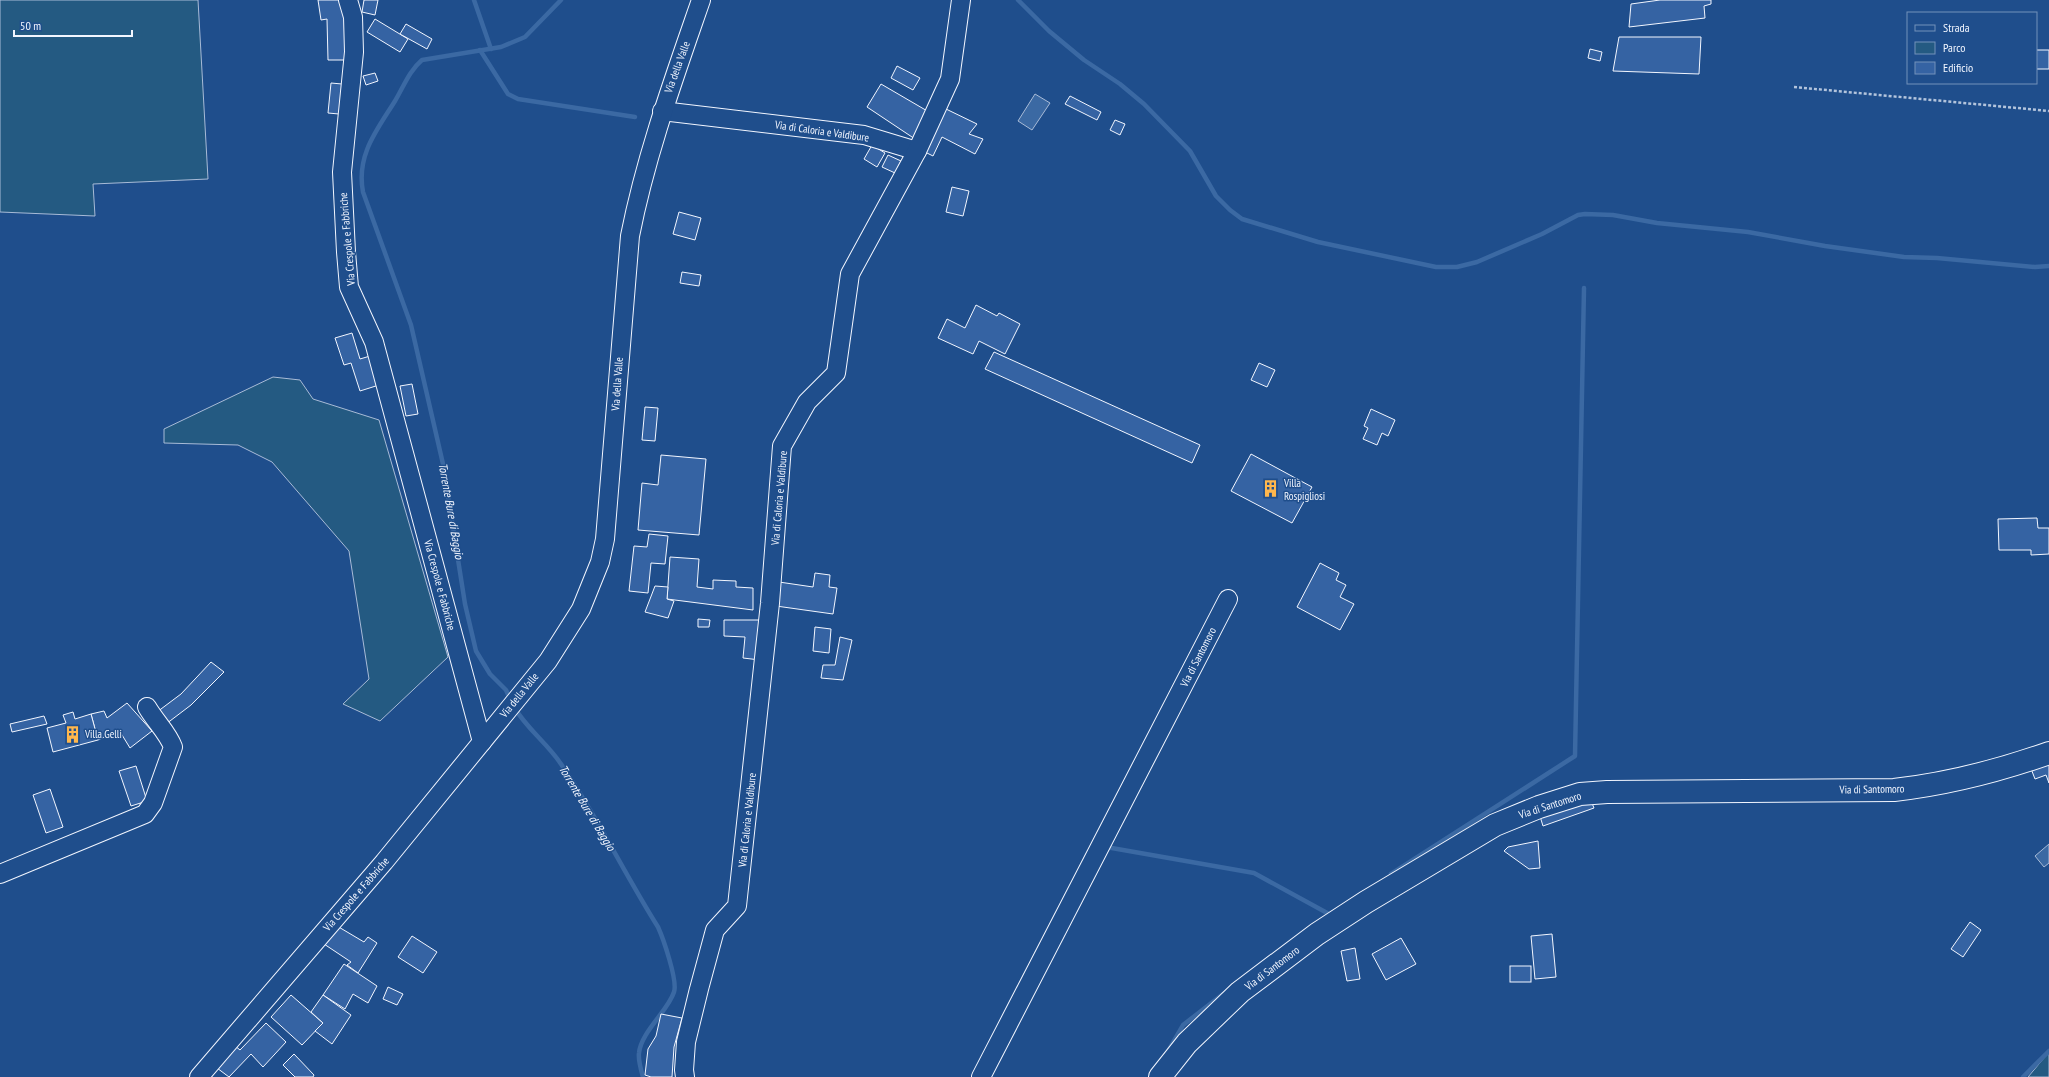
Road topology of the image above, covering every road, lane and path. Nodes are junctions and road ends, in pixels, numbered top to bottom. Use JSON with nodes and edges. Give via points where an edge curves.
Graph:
{"nodes":[{"id":1,"x":348,"y":0,"type":"edge"},
{"id":2,"x":701,"y":0,"type":"edge"},
{"id":3,"x":961,"y":0,"type":"edge"},
{"id":4,"x":1794,"y":87,"type":"dead end"},
{"id":5,"x":662,"y":111,"type":"junction"},
{"id":6,"x":2049,"y":111,"type":"edge"},
{"id":7,"x":917,"y":152,"type":"junction"},
{"id":8,"x":1228,"y":599,"type":"dead end"},
{"id":9,"x":147,"y":707,"type":"dead end"},
{"id":10,"x":482,"y":742,"type":"junction"},
{"id":11,"x":2049,"y":753,"type":"edge"},
{"id":12,"x":0,"y":874,"type":"edge"},
{"id":13,"x":199,"y":1077,"type":"edge"},
{"id":14,"x":685,"y":1077,"type":"edge"},
{"id":15,"x":981,"y":1077,"type":"edge"},
{"id":16,"x":1160,"y":1077,"type":"edge"}],
"edges":[{"from":1,"to":10,"type":"street","name":"Via Crespole e Fabbriche","via":[[353,18],[354,52],[342,172],[349,287],[374,342]]},
{"from":2,"to":5,"type":"street","name":"Via della Valle"},
{"from":3,"to":7,"type":"street","via":[[950,79]]},
{"from":4,"to":6,"type":"path"},
{"from":5,"to":7,"type":"street","name":"Via di Caloria e Valdibure","via":[[864,135]]},
{"from":5,"to":10,"type":"street","name":"Via della Valle","via":[[635,207],[630,236],[608,515],[600,562],[570,628]]},
{"from":7,"to":14,"type":"street","name":"Via di Caloria e Valdibure","via":[[850,274],[836,373],[807,402],[782,446],[770,603],[737,906],[716,930],[698,989],[686,1042]]},
{"from":8,"to":15,"type":"street","name":"Via di Santomoro"},
{"from":9,"to":12,"type":"street","via":[[157,725],[170,737],[173,748],[153,803],[145,814]]},
{"from":10,"to":13,"type":"street","name":"Via Crespole e Fabbriche","via":[[384,862]]},
{"from":11,"to":16,"type":"main road","name":"Via di Santomoro","via":[[1997,770],[1930,786],[1901,789],[1608,792],[1580,794],[1539,807],[1495,825],[1444,854],[1317,934],[1240,992],[1187,1043]]}]}
